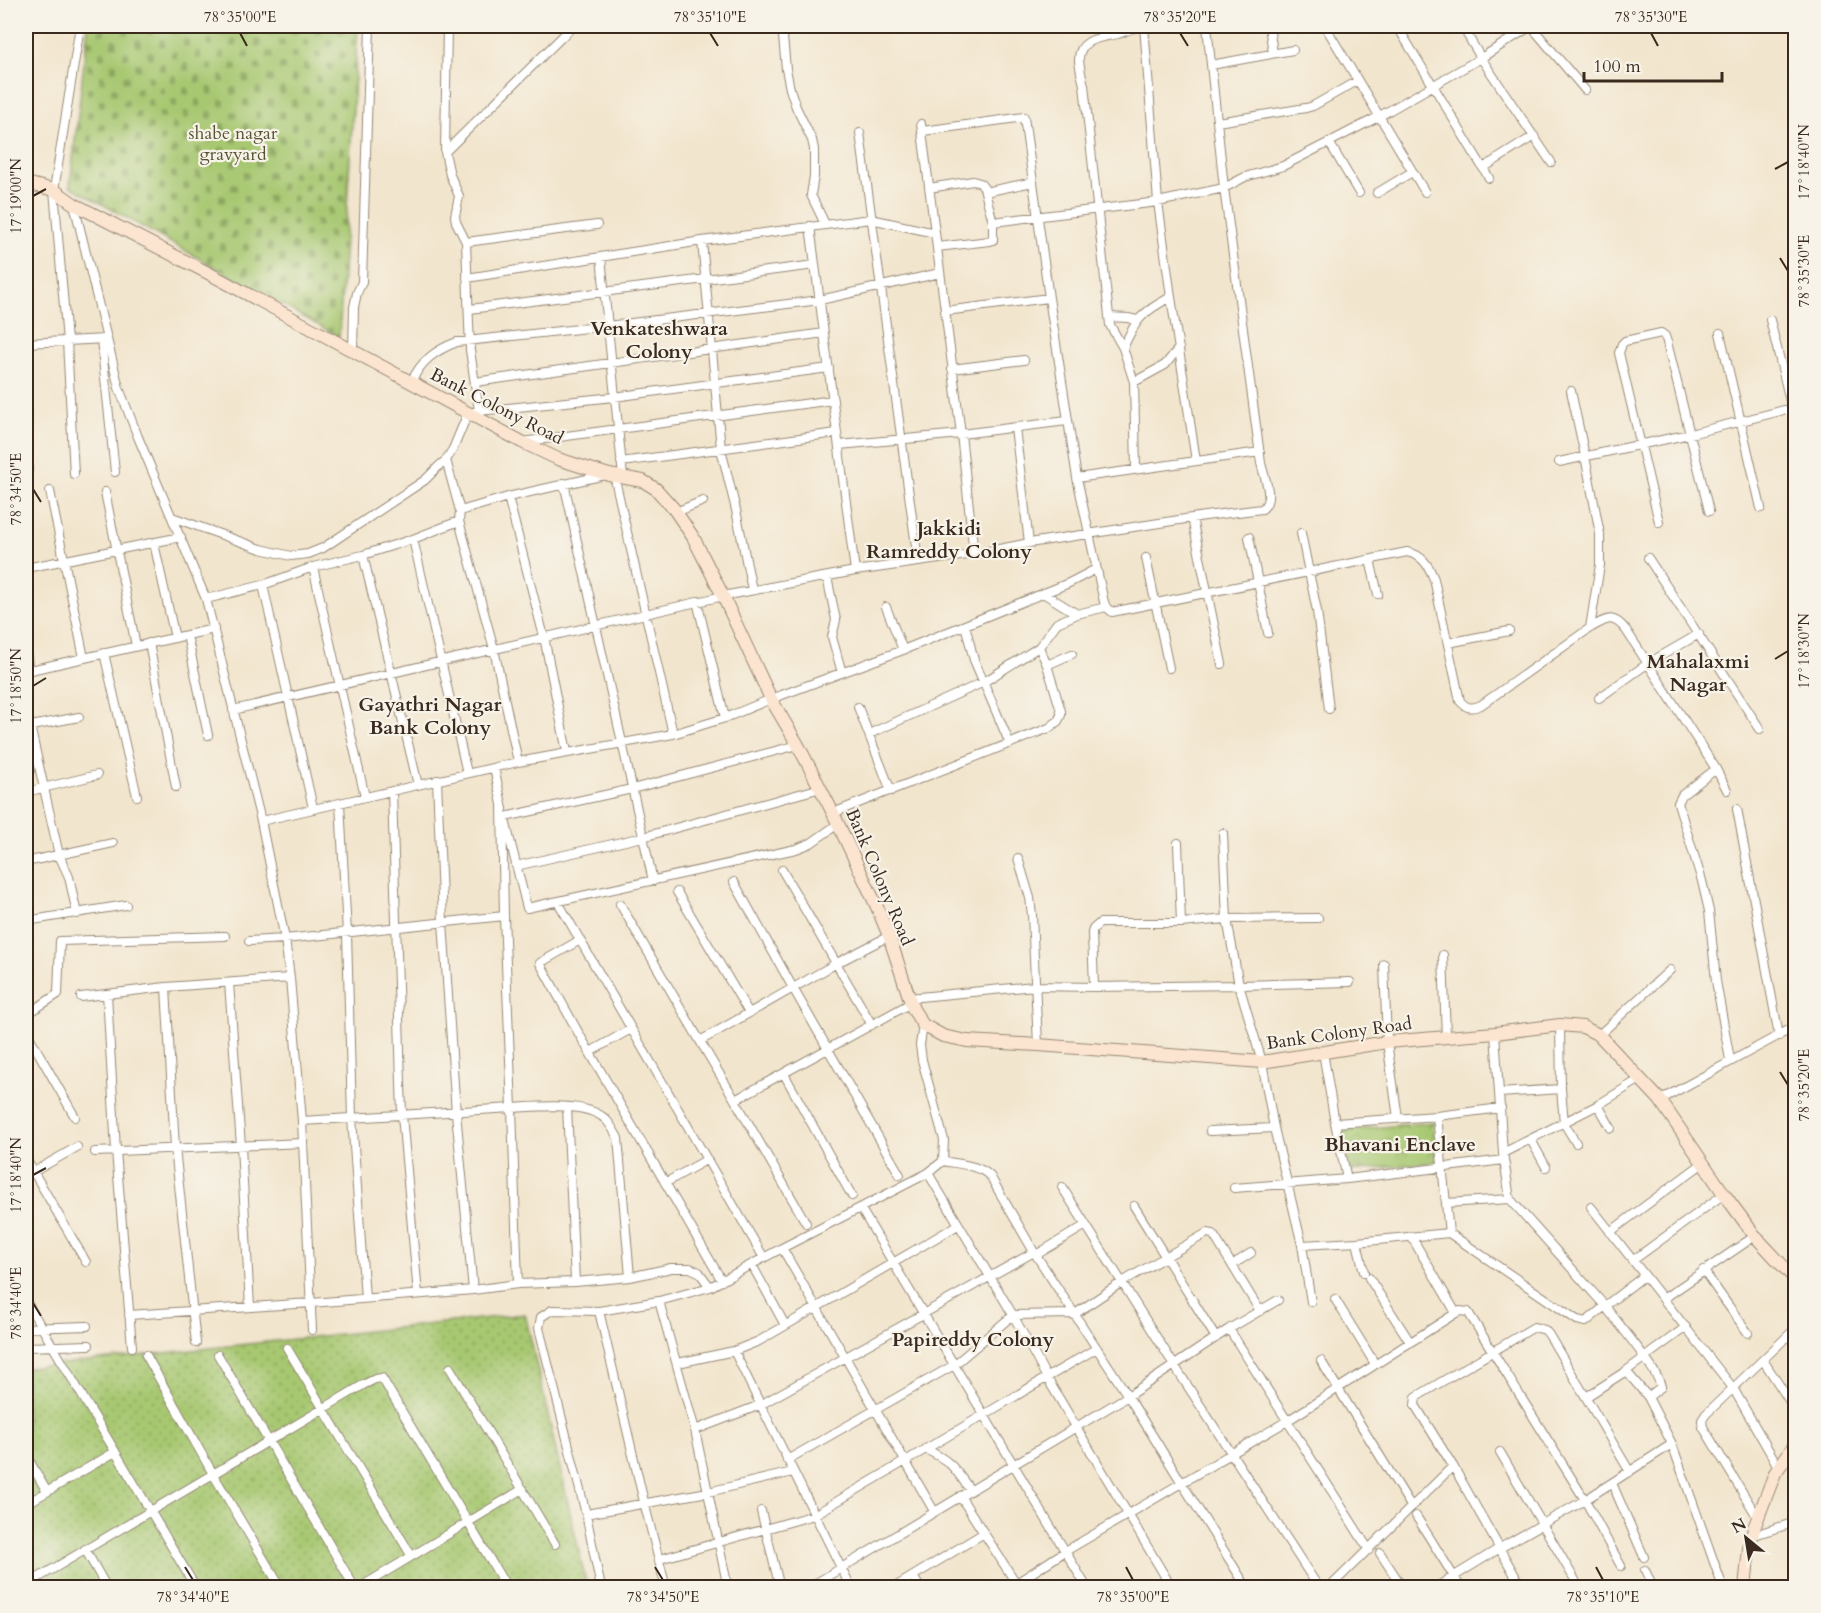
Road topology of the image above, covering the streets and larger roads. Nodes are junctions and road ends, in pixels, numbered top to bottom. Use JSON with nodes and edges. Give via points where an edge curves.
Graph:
{"nodes":[{"id":1,"x":80,"y":26,"type":"edge"},
{"id":2,"x":370,"y":26,"type":"edge"},
{"id":3,"x":447,"y":26,"type":"edge"},
{"id":4,"x":573,"y":26,"type":"edge"},
{"id":5,"x":782,"y":26,"type":"edge"},
{"id":6,"x":1143,"y":26,"type":"edge"},
{"id":7,"x":1207,"y":26,"type":"edge"},
{"id":8,"x":1269,"y":26,"type":"edge"},
{"id":9,"x":1325,"y":26,"type":"edge"},
{"id":10,"x":1398,"y":26,"type":"edge"},
{"id":11,"x":1462,"y":26,"type":"edge"},
{"id":12,"x":1531,"y":26,"type":"edge"},
{"id":13,"x":1293,"y":50,"type":"dead end"},
{"id":14,"x":1273,"y":53,"type":"junction"},
{"id":15,"x":1481,"y":58,"type":"junction"},
{"id":16,"x":1211,"y":65,"type":"junction"},
{"id":17,"x":1357,"y":81,"type":"junction"},
{"id":18,"x":1434,"y":85,"type":"junction"},
{"id":19,"x":1585,"y":90,"type":"dead end"},
{"id":20,"x":1378,"y":117,"type":"junction"},
{"id":21,"x":1217,"y":122,"type":"junction"},
{"id":22,"x":860,"y":133,"type":"dead end"},
{"id":23,"x":1534,"y":136,"type":"junction"},
{"id":24,"x":1329,"y":142,"type":"junction"},
{"id":25,"x":445,"y":152,"type":"junction"},
{"id":26,"x":1551,"y":162,"type":"dead end"},
{"id":27,"x":1484,"y":168,"type":"junction"},
{"id":28,"x":1412,"y":172,"type":"junction"},
{"id":29,"x":1489,"y":178,"type":"dead end"},
{"id":30,"x":1033,"y":182,"type":"junction"},
{"id":31,"x":26,"y":183,"type":"edge"},
{"id":32,"x":929,"y":188,"type":"junction"},
{"id":33,"x":1224,"y":188,"type":"junction"},
{"id":34,"x":54,"y":190,"type":"junction"},
{"id":35,"x":985,"y":192,"type":"junction"},
{"id":36,"x":1425,"y":192,"type":"dead end"},
{"id":37,"x":1359,"y":193,"type":"dead end"},
{"id":38,"x":1377,"y":193,"type":"dead end"},
{"id":39,"x":1158,"y":202,"type":"junction"},
{"id":40,"x":74,"y":204,"type":"junction"},
{"id":41,"x":1097,"y":210,"type":"junction"},
{"id":42,"x":1039,"y":216,"type":"junction"},
{"id":43,"x":871,"y":219,"type":"junction"},
{"id":44,"x":993,"y":222,"type":"junction"},
{"id":45,"x":825,"y":224,"type":"junction"},
{"id":46,"x":597,"y":225,"type":"dead end"},
{"id":47,"x":810,"y":226,"type":"junction"},
{"id":48,"x":935,"y":232,"type":"junction"},
{"id":49,"x":466,"y":242,"type":"junction"},
{"id":50,"x":702,"y":242,"type":"junction"},
{"id":51,"x":937,"y":247,"type":"junction"},
{"id":52,"x":601,"y":256,"type":"junction"},
{"id":53,"x":815,"y":265,"type":"junction"},
{"id":54,"x":940,"y":273,"type":"junction"},
{"id":55,"x":467,"y":278,"type":"junction"},
{"id":56,"x":705,"y":279,"type":"junction"},
{"id":57,"x":880,"y":287,"type":"junction"},
{"id":58,"x":604,"y":292,"type":"junction"},
{"id":59,"x":1170,"y":297,"type":"junction"},
{"id":60,"x":1049,"y":298,"type":"junction"},
{"id":61,"x":820,"y":300,"type":"junction"},
{"id":62,"x":470,"y":309,"type":"junction"},
{"id":63,"x":945,"y":311,"type":"junction"},
{"id":64,"x":709,"y":314,"type":"junction"},
{"id":65,"x":1109,"y":317,"type":"junction"},
{"id":66,"x":1137,"y":320,"type":"junction"},
{"id":67,"x":1770,"y":320,"type":"dead end"},
{"id":68,"x":607,"y":326,"type":"junction"},
{"id":69,"x":824,"y":333,"type":"junction"},
{"id":70,"x":1720,"y":333,"type":"dead end"},
{"id":71,"x":104,"y":340,"type":"junction"},
{"id":72,"x":67,"y":341,"type":"junction"},
{"id":73,"x":26,"y":342,"type":"edge"},
{"id":74,"x":469,"y":342,"type":"junction"},
{"id":75,"x":712,"y":348,"type":"junction"},
{"id":76,"x":1123,"y":348,"type":"junction"},
{"id":77,"x":1179,"y":348,"type":"junction"},
{"id":78,"x":353,"y":352,"type":"junction"},
{"id":79,"x":1024,"y":360,"type":"dead end"},
{"id":80,"x":611,"y":361,"type":"junction"},
{"id":81,"x":829,"y":368,"type":"junction"},
{"id":82,"x":952,"y":369,"type":"junction"},
{"id":83,"x":475,"y":382,"type":"junction"},
{"id":84,"x":715,"y":382,"type":"junction"},
{"id":85,"x":1134,"y":382,"type":"junction"},
{"id":86,"x":411,"y":383,"type":"junction"},
{"id":87,"x":1571,"y":391,"type":"dead end"},
{"id":88,"x":614,"y":396,"type":"junction"},
{"id":89,"x":833,"y":400,"type":"junction"},
{"id":90,"x":1794,"y":408,"type":"edge"},
{"id":91,"x":474,"y":412,"type":"junction"},
{"id":92,"x":718,"y":416,"type":"junction"},
{"id":93,"x":1067,"y":421,"type":"junction"},
{"id":94,"x":1740,"y":421,"type":"junction"},
{"id":95,"x":1796,"y":424,"type":"edge"},
{"id":96,"x":1015,"y":428,"type":"junction"},
{"id":97,"x":618,"y":429,"type":"junction"},
{"id":98,"x":837,"y":433,"type":"junction"},
{"id":99,"x":961,"y":434,"type":"junction"},
{"id":100,"x":1690,"y":434,"type":"junction"},
{"id":101,"x":902,"y":439,"type":"junction"},
{"id":102,"x":522,"y":442,"type":"junction"},
{"id":103,"x":1640,"y":444,"type":"junction"},
{"id":104,"x":839,"y":445,"type":"junction"},
{"id":105,"x":721,"y":449,"type":"junction"},
{"id":106,"x":1260,"y":452,"type":"junction"},
{"id":107,"x":1586,"y":456,"type":"junction"},
{"id":108,"x":446,"y":460,"type":"junction"},
{"id":109,"x":1196,"y":461,"type":"junction"},
{"id":110,"x":621,"y":462,"type":"junction"},
{"id":111,"x":1559,"y":462,"type":"dead end"},
{"id":112,"x":1136,"y":469,"type":"junction"},
{"id":113,"x":28,"y":471,"type":"dead end"},
{"id":114,"x":115,"y":472,"type":"dead end"},
{"id":115,"x":74,"y":474,"type":"dead end"},
{"id":116,"x":615,"y":476,"type":"junction"},
{"id":117,"x":1077,"y":478,"type":"junction"},
{"id":118,"x":564,"y":483,"type":"junction"},
{"id":119,"x":50,"y":490,"type":"dead end"},
{"id":120,"x":105,"y":492,"type":"dead end"},
{"id":121,"x":508,"y":497,"type":"junction"},
{"id":122,"x":703,"y":501,"type":"dead end"},
{"id":123,"x":1761,"y":508,"type":"dead end"},
{"id":124,"x":460,"y":511,"type":"junction"},
{"id":125,"x":1709,"y":511,"type":"dead end"},
{"id":126,"x":676,"y":512,"type":"junction"},
{"id":127,"x":172,"y":517,"type":"junction"},
{"id":128,"x":1192,"y":518,"type":"junction"},
{"id":129,"x":459,"y":521,"type":"junction"},
{"id":130,"x":1659,"y":522,"type":"dead end"},
{"id":131,"x":1301,"y":533,"type":"dead end"},
{"id":132,"x":1089,"y":534,"type":"junction"},
{"id":133,"x":181,"y":537,"type":"junction"},
{"id":134,"x":1249,"y":537,"type":"dead end"},
{"id":135,"x":413,"y":539,"type":"junction"},
{"id":136,"x":154,"y":543,"type":"junction"},
{"id":137,"x":1029,"y":543,"type":"junction"},
{"id":138,"x":117,"y":551,"type":"junction"},
{"id":139,"x":974,"y":554,"type":"junction"},
{"id":140,"x":363,"y":555,"type":"junction"},
{"id":141,"x":1146,"y":558,"type":"dead end"},
{"id":142,"x":1648,"y":558,"type":"dead end"},
{"id":143,"x":64,"y":560,"type":"junction"},
{"id":144,"x":1370,"y":560,"type":"junction"},
{"id":145,"x":918,"y":561,"type":"junction"},
{"id":146,"x":313,"y":567,"type":"junction"},
{"id":147,"x":26,"y":568,"type":"edge"},
{"id":148,"x":1096,"y":569,"type":"junction"},
{"id":149,"x":855,"y":571,"type":"junction"},
{"id":150,"x":1309,"y":572,"type":"junction"},
{"id":151,"x":827,"y":577,"type":"junction"},
{"id":152,"x":1259,"y":581,"type":"junction"},
{"id":153,"x":264,"y":585,"type":"junction"},
{"id":154,"x":752,"y":590,"type":"junction"},
{"id":155,"x":1207,"y":592,"type":"junction"},
{"id":156,"x":1043,"y":593,"type":"junction"},
{"id":157,"x":1378,"y":594,"type":"dead end"},
{"id":158,"x":723,"y":596,"type":"junction"},
{"id":159,"x":206,"y":599,"type":"junction"},
{"id":160,"x":698,"y":601,"type":"junction"},
{"id":161,"x":1155,"y":603,"type":"junction"},
{"id":162,"x":886,"y":607,"type":"dead end"},
{"id":163,"x":1106,"y":607,"type":"junction"},
{"id":164,"x":646,"y":613,"type":"junction"},
{"id":165,"x":1077,"y":614,"type":"junction"},
{"id":166,"x":596,"y":625,"type":"junction"},
{"id":167,"x":965,"y":625,"type":"junction"},
{"id":168,"x":1590,"y":628,"type":"junction"},
{"id":169,"x":214,"y":629,"type":"junction"},
{"id":170,"x":1509,"y":631,"type":"dead end"},
{"id":171,"x":1268,"y":633,"type":"dead end"},
{"id":172,"x":1699,"y":634,"type":"junction"},
{"id":173,"x":187,"y":635,"type":"junction"},
{"id":174,"x":544,"y":637,"type":"junction"},
{"id":175,"x":175,"y":638,"type":"junction"},
{"id":176,"x":149,"y":643,"type":"junction"},
{"id":177,"x":1448,"y":643,"type":"junction"},
{"id":178,"x":136,"y":646,"type":"junction"},
{"id":179,"x":1038,"y":646,"type":"junction"},
{"id":180,"x":494,"y":649,"type":"junction"},
{"id":181,"x":903,"y":650,"type":"junction"},
{"id":182,"x":26,"y":652,"type":"edge"},
{"id":183,"x":104,"y":653,"type":"junction"},
{"id":184,"x":1072,"y":654,"type":"dead end"},
{"id":185,"x":84,"y":658,"type":"junction"},
{"id":186,"x":442,"y":661,"type":"junction"},
{"id":187,"x":1222,"y":664,"type":"dead end"},
{"id":188,"x":1647,"y":664,"type":"junction"},
{"id":189,"x":1047,"y":665,"type":"junction"},
{"id":190,"x":1169,"y":668,"type":"dead end"},
{"id":191,"x":27,"y":670,"type":"edge"},
{"id":192,"x":392,"y":673,"type":"junction"},
{"id":193,"x":842,"y":673,"type":"junction"},
{"id":194,"x":984,"y":682,"type":"junction"},
{"id":195,"x":340,"y":685,"type":"junction"},
{"id":196,"x":289,"y":697,"type":"junction"},
{"id":197,"x":1599,"y":698,"type":"dead end"},
{"id":198,"x":771,"y":699,"type":"junction"},
{"id":199,"x":858,"y":707,"type":"dead end"},
{"id":200,"x":26,"y":708,"type":"edge"},
{"id":201,"x":1329,"y":709,"type":"dead end"},
{"id":202,"x":233,"y":710,"type":"junction"},
{"id":203,"x":79,"y":717,"type":"dead end"},
{"id":204,"x":724,"y":718,"type":"junction"},
{"id":205,"x":27,"y":727,"type":"edge"},
{"id":206,"x":1760,"y":729,"type":"dead end"},
{"id":207,"x":673,"y":734,"type":"junction"},
{"id":208,"x":869,"y":734,"type":"junction"},
{"id":209,"x":208,"y":735,"type":"dead end"},
{"id":210,"x":622,"y":744,"type":"junction"},
{"id":211,"x":1010,"y":744,"type":"junction"},
{"id":212,"x":798,"y":745,"type":"junction"},
{"id":213,"x":567,"y":752,"type":"junction"},
{"id":214,"x":519,"y":762,"type":"junction"},
{"id":215,"x":494,"y":768,"type":"junction"},
{"id":216,"x":1716,"y":769,"type":"junction"},
{"id":217,"x":467,"y":773,"type":"junction"},
{"id":218,"x":97,"y":776,"type":"dead end"},
{"id":219,"x":437,"y":780,"type":"junction"},
{"id":220,"x":418,"y":785,"type":"junction"},
{"id":221,"x":176,"y":787,"type":"dead end"},
{"id":222,"x":43,"y":788,"type":"junction"},
{"id":223,"x":821,"y":788,"type":"junction"},
{"id":224,"x":632,"y":789,"type":"junction"},
{"id":225,"x":1728,"y":790,"type":"dead end"},
{"id":226,"x":392,"y":791,"type":"junction"},
{"id":227,"x":891,"y":791,"type":"junction"},
{"id":228,"x":26,"y":792,"type":"edge"},
{"id":229,"x":137,"y":796,"type":"dead end"},
{"id":230,"x":365,"y":797,"type":"junction"},
{"id":231,"x":340,"y":803,"type":"junction"},
{"id":232,"x":502,"y":805,"type":"junction"},
{"id":233,"x":313,"y":808,"type":"junction"},
{"id":234,"x":1737,"y":809,"type":"dead end"},
{"id":235,"x":505,"y":817,"type":"junction"},
{"id":236,"x":835,"y":818,"type":"junction"},
{"id":237,"x":261,"y":821,"type":"junction"},
{"id":238,"x":1223,"y":833,"type":"dead end"},
{"id":239,"x":643,"y":837,"type":"junction"},
{"id":240,"x":113,"y":843,"type":"dead end"},
{"id":241,"x":1178,"y":843,"type":"dead end"},
{"id":242,"x":59,"y":855,"type":"junction"},
{"id":243,"x":1018,"y":858,"type":"dead end"},
{"id":244,"x":26,"y":862,"type":"edge"},
{"id":245,"x":516,"y":866,"type":"junction"},
{"id":246,"x":782,"y":870,"type":"dead end"},
{"id":247,"x":652,"y":881,"type":"junction"},
{"id":248,"x":734,"y":882,"type":"dead end"},
{"id":249,"x":677,"y":892,"type":"dead end"},
{"id":250,"x":558,"y":902,"type":"junction"},
{"id":251,"x":620,"y":904,"type":"dead end"},
{"id":252,"x":126,"y":905,"type":"dead end"},
{"id":253,"x":77,"y":914,"type":"junction"},
{"id":254,"x":504,"y":916,"type":"junction"},
{"id":255,"x":1318,"y":918,"type":"dead end"},
{"id":256,"x":1227,"y":920,"type":"junction"},
{"id":257,"x":26,"y":921,"type":"edge"},
{"id":258,"x":443,"y":922,"type":"junction"},
{"id":259,"x":1181,"y":923,"type":"junction"},
{"id":260,"x":396,"y":927,"type":"junction"},
{"id":261,"x":346,"y":933,"type":"junction"},
{"id":262,"x":225,"y":936,"type":"dead end"},
{"id":263,"x":889,"y":936,"type":"junction"},
{"id":264,"x":285,"y":939,"type":"junction"},
{"id":265,"x":580,"y":940,"type":"junction"},
{"id":266,"x":249,"y":941,"type":"dead end"},
{"id":267,"x":1443,"y":955,"type":"dead end"},
{"id":268,"x":837,"y":963,"type":"junction"},
{"id":269,"x":1384,"y":964,"type":"dead end"},
{"id":270,"x":1670,"y":970,"type":"dead end"},
{"id":271,"x":290,"y":978,"type":"junction"},
{"id":272,"x":1350,"y":982,"type":"dead end"},
{"id":273,"x":229,"y":983,"type":"junction"},
{"id":274,"x":1034,"y":986,"type":"junction"},
{"id":275,"x":1239,"y":986,"type":"junction"},
{"id":276,"x":165,"y":987,"type":"junction"},
{"id":277,"x":1094,"y":987,"type":"junction"},
{"id":278,"x":793,"y":988,"type":"junction"},
{"id":279,"x":107,"y":994,"type":"junction"},
{"id":280,"x":81,"y":997,"type":"dead end"},
{"id":281,"x":910,"y":1000,"type":"junction"},
{"id":282,"x":749,"y":1013,"type":"junction"},
{"id":283,"x":26,"y":1015,"type":"edge"},
{"id":284,"x":872,"y":1024,"type":"junction"},
{"id":285,"x":923,"y":1025,"type":"junction"},
{"id":286,"x":1560,"y":1025,"type":"junction"},
{"id":287,"x":1796,"y":1026,"type":"edge"},
{"id":288,"x":631,"y":1029,"type":"junction"},
{"id":289,"x":26,"y":1031,"type":"edge"},
{"id":290,"x":1495,"y":1034,"type":"junction"},
{"id":291,"x":1599,"y":1035,"type":"junction"},
{"id":292,"x":1779,"y":1036,"type":"junction"},
{"id":293,"x":1446,"y":1037,"type":"junction"},
{"id":294,"x":700,"y":1041,"type":"junction"},
{"id":295,"x":1387,"y":1042,"type":"junction"},
{"id":296,"x":1038,"y":1045,"type":"junction"},
{"id":297,"x":828,"y":1049,"type":"junction"},
{"id":298,"x":590,"y":1052,"type":"junction"},
{"id":299,"x":1323,"y":1052,"type":"junction"},
{"id":300,"x":1730,"y":1060,"type":"junction"},
{"id":301,"x":1262,"y":1062,"type":"junction"},
{"id":302,"x":784,"y":1074,"type":"junction"},
{"id":303,"x":1640,"y":1079,"type":"junction"},
{"id":304,"x":1561,"y":1089,"type":"junction"},
{"id":305,"x":1500,"y":1093,"type":"junction"},
{"id":306,"x":735,"y":1100,"type":"junction"},
{"id":307,"x":1660,"y":1100,"type":"junction"},
{"id":308,"x":1598,"y":1105,"type":"junction"},
{"id":309,"x":567,"y":1107,"type":"junction"},
{"id":310,"x":512,"y":1108,"type":"junction"},
{"id":311,"x":1501,"y":1108,"type":"junction"},
{"id":312,"x":456,"y":1113,"type":"junction"},
{"id":313,"x":402,"y":1115,"type":"junction"},
{"id":314,"x":75,"y":1116,"type":"dead end"},
{"id":315,"x":1437,"y":1116,"type":"junction"},
{"id":316,"x":352,"y":1118,"type":"junction"},
{"id":317,"x":1398,"y":1119,"type":"junction"},
{"id":318,"x":302,"y":1121,"type":"junction"},
{"id":319,"x":1335,"y":1123,"type":"junction"},
{"id":320,"x":1564,"y":1123,"type":"junction"},
{"id":321,"x":1274,"y":1128,"type":"junction"},
{"id":322,"x":1611,"y":1128,"type":"dead end"},
{"id":323,"x":1210,"y":1131,"type":"dead end"},
{"id":324,"x":1531,"y":1140,"type":"junction"},
{"id":325,"x":303,"y":1143,"type":"junction"},
{"id":326,"x":1576,"y":1143,"type":"dead end"},
{"id":327,"x":241,"y":1146,"type":"junction"},
{"id":328,"x":77,"y":1147,"type":"dead end"},
{"id":329,"x":175,"y":1148,"type":"junction"},
{"id":330,"x":116,"y":1151,"type":"junction"},
{"id":331,"x":95,"y":1152,"type":"dead end"},
{"id":332,"x":1504,"y":1156,"type":"junction"},
{"id":333,"x":26,"y":1159,"type":"edge"},
{"id":334,"x":706,"y":1160,"type":"junction"},
{"id":335,"x":943,"y":1161,"type":"junction"},
{"id":336,"x":1703,"y":1163,"type":"junction"},
{"id":337,"x":1546,"y":1167,"type":"dead end"},
{"id":338,"x":1443,"y":1168,"type":"junction"},
{"id":339,"x":928,"y":1173,"type":"junction"},
{"id":340,"x":29,"y":1174,"type":"edge"},
{"id":341,"x":900,"y":1175,"type":"dead end"},
{"id":342,"x":1347,"y":1179,"type":"junction"},
{"id":343,"x":665,"y":1183,"type":"junction"},
{"id":344,"x":1288,"y":1184,"type":"junction"},
{"id":345,"x":1062,"y":1187,"type":"dead end"},
{"id":346,"x":1234,"y":1188,"type":"dead end"},
{"id":347,"x":1724,"y":1194,"type":"junction"},
{"id":348,"x":852,"y":1196,"type":"dead end"},
{"id":349,"x":1510,"y":1199,"type":"junction"},
{"id":350,"x":1446,"y":1203,"type":"junction"},
{"id":351,"x":1134,"y":1206,"type":"dead end"},
{"id":352,"x":1591,"y":1208,"type":"dead end"},
{"id":353,"x":861,"y":1209,"type":"junction"},
{"id":354,"x":806,"y":1223,"type":"dead end"},
{"id":355,"x":957,"y":1225,"type":"junction"},
{"id":356,"x":1086,"y":1225,"type":"junction"},
{"id":357,"x":1610,"y":1232,"type":"junction"},
{"id":358,"x":1449,"y":1233,"type":"junction"},
{"id":359,"x":1411,"y":1236,"type":"junction"},
{"id":360,"x":1755,"y":1236,"type":"junction"},
{"id":361,"x":1357,"y":1242,"type":"junction"},
{"id":362,"x":1302,"y":1245,"type":"junction"},
{"id":363,"x":782,"y":1248,"type":"junction"},
{"id":364,"x":1251,"y":1253,"type":"dead end"},
{"id":365,"x":1035,"y":1254,"type":"junction"},
{"id":366,"x":1166,"y":1256,"type":"junction"},
{"id":367,"x":764,"y":1258,"type":"junction"},
{"id":368,"x":1632,"y":1261,"type":"junction"},
{"id":369,"x":86,"y":1262,"type":"dead end"},
{"id":370,"x":893,"y":1263,"type":"junction"},
{"id":371,"x":752,"y":1265,"type":"junction"},
{"id":372,"x":1232,"y":1265,"type":"junction"},
{"id":373,"x":1703,"y":1270,"type":"junction"},
{"id":374,"x":1644,"y":1276,"type":"junction"},
{"id":375,"x":630,"y":1277,"type":"junction"},
{"id":376,"x":990,"y":1277,"type":"junction"},
{"id":377,"x":1796,"y":1280,"type":"edge"},
{"id":378,"x":722,"y":1281,"type":"junction"},
{"id":379,"x":575,"y":1282,"type":"junction"},
{"id":380,"x":1122,"y":1282,"type":"junction"},
{"id":381,"x":519,"y":1284,"type":"junction"},
{"id":382,"x":710,"y":1287,"type":"junction"},
{"id":383,"x":473,"y":1290,"type":"junction"},
{"id":384,"x":418,"y":1294,"type":"junction"},
{"id":385,"x":365,"y":1298,"type":"junction"},
{"id":386,"x":1335,"y":1299,"type":"dead end"},
{"id":387,"x":1663,"y":1299,"type":"junction"},
{"id":388,"x":1278,"y":1300,"type":"dead end"},
{"id":389,"x":26,"y":1301,"type":"edge"},
{"id":390,"x":659,"y":1301,"type":"junction"},
{"id":391,"x":1311,"y":1302,"type":"dead end"},
{"id":392,"x":311,"y":1303,"type":"junction"},
{"id":393,"x":1605,"y":1306,"type":"junction"},
{"id":394,"x":250,"y":1307,"type":"junction"},
{"id":395,"x":817,"y":1308,"type":"junction"},
{"id":396,"x":192,"y":1310,"type":"junction"},
{"id":397,"x":599,"y":1311,"type":"junction"},
{"id":398,"x":1260,"y":1311,"type":"junction"},
{"id":399,"x":1456,"y":1313,"type":"junction"},
{"id":400,"x":129,"y":1314,"type":"junction"},
{"id":401,"x":923,"y":1314,"type":"junction"},
{"id":402,"x":1074,"y":1314,"type":"junction"},
{"id":403,"x":1013,"y":1315,"type":"junction"},
{"id":404,"x":87,"y":1326,"type":"dead end"},
{"id":405,"x":785,"y":1326,"type":"junction"},
{"id":406,"x":1686,"y":1327,"type":"junction"},
{"id":407,"x":26,"y":1328,"type":"edge"},
{"id":408,"x":41,"y":1328,"type":"junction"},
{"id":409,"x":1796,"y":1328,"type":"edge"},
{"id":410,"x":1229,"y":1329,"type":"junction"},
{"id":411,"x":312,"y":1330,"type":"dead end"},
{"id":412,"x":1748,"y":1333,"type":"dead end"},
{"id":413,"x":1216,"y":1338,"type":"junction"},
{"id":414,"x":1410,"y":1342,"type":"junction"},
{"id":415,"x":196,"y":1343,"type":"dead end"},
{"id":416,"x":53,"y":1345,"type":"junction"},
{"id":417,"x":89,"y":1345,"type":"dead end"},
{"id":418,"x":26,"y":1347,"type":"edge"},
{"id":419,"x":132,"y":1347,"type":"dead end"},
{"id":420,"x":287,"y":1348,"type":"dead end"},
{"id":421,"x":1097,"y":1348,"type":"junction"},
{"id":422,"x":735,"y":1351,"type":"junction"},
{"id":423,"x":1492,"y":1352,"type":"junction"},
{"id":424,"x":146,"y":1355,"type":"dead end"},
{"id":425,"x":218,"y":1355,"type":"dead end"},
{"id":426,"x":845,"y":1358,"type":"junction"},
{"id":427,"x":1645,"y":1358,"type":"junction"},
{"id":428,"x":1763,"y":1360,"type":"junction"},
{"id":429,"x":1321,"y":1361,"type":"dead end"},
{"id":430,"x":678,"y":1363,"type":"junction"},
{"id":431,"x":1376,"y":1364,"type":"junction"},
{"id":432,"x":954,"y":1365,"type":"junction"},
{"id":433,"x":1174,"y":1365,"type":"junction"},
{"id":434,"x":450,"y":1368,"type":"dead end"},
{"id":435,"x":1626,"y":1371,"type":"junction"},
{"id":436,"x":1047,"y":1378,"type":"junction"},
{"id":437,"x":1733,"y":1388,"type":"junction"},
{"id":438,"x":1338,"y":1389,"type":"junction"},
{"id":439,"x":1128,"y":1396,"type":"junction"},
{"id":440,"x":1586,"y":1397,"type":"junction"},
{"id":441,"x":1648,"y":1397,"type":"junction"},
{"id":442,"x":760,"y":1405,"type":"junction"},
{"id":443,"x":322,"y":1409,"type":"junction"},
{"id":444,"x":875,"y":1410,"type":"junction"},
{"id":445,"x":1796,"y":1411,"type":"edge"},
{"id":446,"x":983,"y":1415,"type":"junction"},
{"id":447,"x":1287,"y":1421,"type":"junction"},
{"id":448,"x":1076,"y":1428,"type":"junction"},
{"id":449,"x":695,"y":1430,"type":"junction"},
{"id":450,"x":268,"y":1441,"type":"junction"},
{"id":451,"x":1672,"y":1444,"type":"junction"},
{"id":452,"x":1795,"y":1444,"type":"edge"},
{"id":453,"x":925,"y":1449,"type":"junction"},
{"id":454,"x":115,"y":1452,"type":"junction"},
{"id":455,"x":1500,"y":1452,"type":"dead end"},
{"id":456,"x":1231,"y":1453,"type":"junction"},
{"id":457,"x":26,"y":1455,"type":"edge"},
{"id":458,"x":788,"y":1460,"type":"junction"},
{"id":459,"x":904,"y":1461,"type":"junction"},
{"id":460,"x":1013,"y":1465,"type":"junction"},
{"id":461,"x":1453,"y":1466,"type":"junction"},
{"id":462,"x":1779,"y":1468,"type":"junction"},
{"id":463,"x":793,"y":1472,"type":"junction"},
{"id":464,"x":1630,"y":1472,"type":"junction"},
{"id":465,"x":213,"y":1474,"type":"junction"},
{"id":466,"x":1181,"y":1483,"type":"junction"},
{"id":467,"x":1612,"y":1483,"type":"junction"},
{"id":468,"x":523,"y":1489,"type":"junction"},
{"id":469,"x":970,"y":1490,"type":"junction"},
{"id":470,"x":47,"y":1492,"type":"junction"},
{"id":471,"x":708,"y":1492,"type":"junction"},
{"id":472,"x":960,"y":1496,"type":"junction"},
{"id":473,"x":1585,"y":1500,"type":"junction"},
{"id":474,"x":644,"y":1502,"type":"junction"},
{"id":475,"x":26,"y":1504,"type":"edge"},
{"id":476,"x":1411,"y":1506,"type":"junction"},
{"id":477,"x":150,"y":1511,"type":"junction"},
{"id":478,"x":761,"y":1511,"type":"dead end"},
{"id":479,"x":933,"y":1511,"type":"junction"},
{"id":480,"x":586,"y":1514,"type":"junction"},
{"id":481,"x":814,"y":1515,"type":"junction"},
{"id":482,"x":1129,"y":1515,"type":"junction"},
{"id":483,"x":1416,"y":1516,"type":"dead end"},
{"id":484,"x":1758,"y":1518,"type":"junction"},
{"id":485,"x":467,"y":1522,"type":"junction"},
{"id":486,"x":1542,"y":1524,"type":"junction"},
{"id":487,"x":1795,"y":1524,"type":"edge"},
{"id":488,"x":765,"y":1529,"type":"junction"},
{"id":489,"x":984,"y":1533,"type":"junction"},
{"id":490,"x":1751,"y":1536,"type":"junction"},
{"id":491,"x":719,"y":1542,"type":"junction"},
{"id":492,"x":555,"y":1544,"type":"dead end"},
{"id":493,"x":1500,"y":1548,"type":"junction"},
{"id":494,"x":85,"y":1550,"type":"junction"},
{"id":495,"x":1369,"y":1550,"type":"junction"},
{"id":496,"x":1064,"y":1552,"type":"junction"},
{"id":497,"x":1380,"y":1553,"type":"dead end"},
{"id":498,"x":411,"y":1555,"type":"junction"},
{"id":499,"x":1644,"y":1557,"type":"dead end"},
{"id":500,"x":660,"y":1559,"type":"junction"},
{"id":501,"x":1621,"y":1566,"type":"dead end"},
{"id":502,"x":841,"y":1567,"type":"junction"},
{"id":503,"x":1645,"y":1570,"type":"dead end"},
{"id":504,"x":913,"y":1576,"type":"junction"},
{"id":505,"x":1454,"y":1576,"type":"junction"},
{"id":506,"x":1575,"y":1580,"type":"dead end"},
{"id":507,"x":505,"y":1584,"type":"edge"},
{"id":508,"x":28,"y":1585,"type":"edge"},
{"id":509,"x":1013,"y":1586,"type":"edge"},
{"id":510,"x":1086,"y":1586,"type":"edge"},
{"id":511,"x":107,"y":1587,"type":"edge"},
{"id":512,"x":196,"y":1587,"type":"edge"},
{"id":513,"x":280,"y":1587,"type":"edge"},
{"id":514,"x":357,"y":1587,"type":"edge"},
{"id":515,"x":490,"y":1587,"type":"edge"},
{"id":516,"x":601,"y":1587,"type":"edge"},
{"id":517,"x":666,"y":1587,"type":"edge"},
{"id":518,"x":728,"y":1587,"type":"edge"},
{"id":519,"x":780,"y":1587,"type":"edge"},
{"id":520,"x":808,"y":1587,"type":"edge"},
{"id":521,"x":851,"y":1587,"type":"edge"},
{"id":522,"x":895,"y":1587,"type":"edge"},
{"id":523,"x":920,"y":1587,"type":"edge"},
{"id":524,"x":1097,"y":1587,"type":"edge"},
{"id":525,"x":1172,"y":1587,"type":"edge"},
{"id":526,"x":1247,"y":1587,"type":"edge"},
{"id":527,"x":1319,"y":1587,"type":"edge"},
{"id":528,"x":1329,"y":1587,"type":"edge"},
{"id":529,"x":1403,"y":1587,"type":"edge"},
{"id":530,"x":1435,"y":1587,"type":"edge"},
{"id":531,"x":1461,"y":1587,"type":"edge"},
{"id":532,"x":1522,"y":1587,"type":"edge"},
{"id":533,"x":1653,"y":1587,"type":"edge"},
{"id":534,"x":1724,"y":1587,"type":"edge"},
{"id":535,"x":1745,"y":1587,"type":"edge"}],
"edges":[{"from":1,"to":34,"type":"street"},
{"from":2,"to":78,"type":"street","via":[[362,282],[354,306]]},
{"from":3,"to":25,"type":"street"},
{"from":4,"to":25,"type":"street"},
{"from":5,"to":45,"type":"street","via":[[790,89],[814,149],[811,195]]},
{"from":6,"to":39,"type":"street"},
{"from":6,"to":41,"type":"street","via":[[1088,42],[1079,60]]},
{"from":7,"to":16,"type":"street"},
{"from":8,"to":14,"type":"street"},
{"from":9,"to":17,"type":"street"},
{"from":10,"to":18,"type":"street"},
{"from":11,"to":15,"type":"street"},
{"from":12,"to":15,"type":"street"},
{"from":12,"to":19,"type":"street"},
{"from":13,"to":14,"type":"street"},
{"from":14,"to":16,"type":"street"},
{"from":15,"to":18,"type":"street"},
{"from":15,"to":23,"type":"street"},
{"from":16,"to":21,"type":"street"},
{"from":17,"to":20,"type":"street"},
{"from":17,"to":21,"type":"street","via":[[1306,108]]},
{"from":18,"to":20,"type":"street"},
{"from":18,"to":27,"type":"street"},
{"from":20,"to":24,"type":"street"},
{"from":20,"to":28,"type":"street"},
{"from":21,"to":33,"type":"street"},
{"from":22,"to":43,"type":"street"},
{"from":23,"to":26,"type":"street"},
{"from":23,"to":27,"type":"street"},
{"from":24,"to":33,"type":"street","via":[[1283,166]]},
{"from":24,"to":37,"type":"street"},
{"from":25,"to":49,"type":"street","via":[[458,190],[456,222]]},
{"from":27,"to":29,"type":"street"},
{"from":28,"to":36,"type":"street"},
{"from":28,"to":38,"type":"street"},
{"from":30,"to":32,"type":"street","via":[[1024,117],[922,127]]},
{"from":30,"to":35,"type":"street"},
{"from":30,"to":42,"type":"street"},
{"from":31,"to":34,"type":"street","name":"Bank Colony Road"},
{"from":32,"to":35,"type":"street","via":[[973,181],[980,183]]},
{"from":32,"to":48,"type":"street"},
{"from":33,"to":39,"type":"street"},
{"from":33,"to":106,"type":"street"},
{"from":34,"to":40,"type":"street","name":"Bank Colony Road"},
{"from":34,"to":72,"type":"street"},
{"from":35,"to":44,"type":"street"},
{"from":39,"to":41,"type":"street"},
{"from":39,"to":59,"type":"street"},
{"from":40,"to":71,"type":"street"},
{"from":40,"to":78,"type":"street","name":"Bank Colony Road"},
{"from":41,"to":42,"type":"street"},
{"from":41,"to":65,"type":"street"},
{"from":42,"to":44,"type":"street"},
{"from":42,"to":60,"type":"street"},
{"from":43,"to":45,"type":"street"},
{"from":43,"to":48,"type":"street"},
{"from":43,"to":57,"type":"street"},
{"from":44,"to":51,"type":"street","via":[[993,240]]},
{"from":45,"to":47,"type":"street"},
{"from":46,"to":49,"type":"street"},
{"from":47,"to":50,"type":"street"},
{"from":47,"to":53,"type":"street"},
{"from":48,"to":51,"type":"street"},
{"from":49,"to":55,"type":"street"},
{"from":50,"to":52,"type":"street"},
{"from":50,"to":56,"type":"street"},
{"from":51,"to":54,"type":"street"},
{"from":52,"to":55,"type":"street"},
{"from":52,"to":58,"type":"street"},
{"from":53,"to":56,"type":"street"},
{"from":53,"to":61,"type":"street"},
{"from":54,"to":57,"type":"street"},
{"from":54,"to":63,"type":"street"},
{"from":55,"to":62,"type":"street"},
{"from":56,"to":58,"type":"street"},
{"from":56,"to":64,"type":"street"},
{"from":57,"to":61,"type":"street"},
{"from":57,"to":101,"type":"street"},
{"from":58,"to":62,"type":"street"},
{"from":58,"to":68,"type":"street"},
{"from":59,"to":66,"type":"street"},
{"from":59,"to":77,"type":"street"},
{"from":60,"to":63,"type":"street"},
{"from":60,"to":93,"type":"street"},
{"from":61,"to":64,"type":"street"},
{"from":61,"to":69,"type":"street"},
{"from":62,"to":74,"type":"street"},
{"from":63,"to":82,"type":"street"},
{"from":64,"to":68,"type":"street"},
{"from":64,"to":75,"type":"street"},
{"from":65,"to":66,"type":"street"},
{"from":65,"to":76,"type":"street"},
{"from":66,"to":76,"type":"street"},
{"from":67,"to":90,"type":"street"},
{"from":68,"to":74,"type":"street"},
{"from":68,"to":80,"type":"street"},
{"from":69,"to":75,"type":"street"},
{"from":69,"to":81,"type":"street"},
{"from":70,"to":94,"type":"street"},
{"from":71,"to":72,"type":"street"},
{"from":71,"to":114,"type":"street"},
{"from":71,"to":127,"type":"street","via":[[130,417]]},
{"from":72,"to":73,"type":"street"},
{"from":72,"to":115,"type":"street"},
{"from":73,"to":113,"type":"street"},
{"from":74,"to":83,"type":"street"},
{"from":74,"to":86,"type":"street","via":[[457,342],[435,352]]},
{"from":75,"to":80,"type":"street"},
{"from":75,"to":84,"type":"street"},
{"from":76,"to":85,"type":"street"},
{"from":77,"to":85,"type":"street","via":[[1166,365]]},
{"from":77,"to":109,"type":"street"},
{"from":78,"to":86,"type":"street","name":"Bank Colony Road"},
{"from":79,"to":82,"type":"street"},
{"from":80,"to":83,"type":"street"},
{"from":80,"to":88,"type":"street"},
{"from":81,"to":84,"type":"street"},
{"from":81,"to":89,"type":"street"},
{"from":82,"to":99,"type":"street"},
{"from":83,"to":91,"type":"street"},
{"from":84,"to":88,"type":"street"},
{"from":84,"to":92,"type":"street"},
{"from":85,"to":112,"type":"street"},
{"from":86,"to":91,"type":"street","name":"Bank Colony Road"},
{"from":87,"to":107,"type":"street"},
{"from":88,"to":91,"type":"street"},
{"from":88,"to":97,"type":"street"},
{"from":89,"to":92,"type":"street"},
{"from":89,"to":98,"type":"street"},
{"from":90,"to":94,"type":"street"},
{"from":90,"to":95,"type":"street"},
{"from":91,"to":102,"type":"street","name":"Bank Colony Road"},
{"from":91,"to":108,"type":"street"},
{"from":92,"to":97,"type":"street"},
{"from":92,"to":105,"type":"street"},
{"from":93,"to":96,"type":"street"},
{"from":93,"to":117,"type":"street"},
{"from":94,"to":100,"type":"street"},
{"from":94,"to":123,"type":"street"},
{"from":96,"to":99,"type":"street"},
{"from":96,"to":137,"type":"street"},
{"from":97,"to":102,"type":"street"},
{"from":97,"to":110,"type":"street"},
{"from":98,"to":104,"type":"street"},
{"from":98,"to":105,"type":"street"},
{"from":99,"to":101,"type":"street"},
{"from":99,"to":139,"type":"street"},
{"from":100,"to":103,"type":"street"},
{"from":100,"to":103,"type":"street","via":[[1667,342],[1661,333],[1625,342],[1618,353]]},
{"from":100,"to":125,"type":"street"},
{"from":101,"to":104,"type":"street"},
{"from":101,"to":145,"type":"street"},
{"from":102,"to":116,"type":"street","name":"Bank Colony Road","via":[[558,459]]},
{"from":103,"to":107,"type":"street"},
{"from":103,"to":130,"type":"street"},
{"from":104,"to":149,"type":"street"},
{"from":105,"to":110,"type":"street"},
{"from":105,"to":154,"type":"street"},
{"from":106,"to":109,"type":"street"},
{"from":106,"to":128,"type":"street","via":[[1267,505],[1257,510]]},
{"from":107,"to":111,"type":"street"},
{"from":107,"to":168,"type":"street","via":[[1600,534],[1599,576]]},
{"from":108,"to":124,"type":"street"},
{"from":108,"to":127,"type":"street","via":[[426,480],[387,507],[308,554],[291,556],[261,549]]},
{"from":109,"to":112,"type":"street"},
{"from":110,"to":116,"type":"street"},
{"from":112,"to":117,"type":"street"},
{"from":116,"to":118,"type":"street"},
{"from":116,"to":126,"type":"street","name":"Bank Colony Road","via":[[648,484]]},
{"from":116,"to":164,"type":"street"},
{"from":117,"to":132,"type":"street"},
{"from":118,"to":121,"type":"street"},
{"from":118,"to":166,"type":"street"},
{"from":119,"to":143,"type":"street"},
{"from":120,"to":138,"type":"street"},
{"from":121,"to":124,"type":"street"},
{"from":121,"to":174,"type":"street"},
{"from":122,"to":126,"type":"street"},
{"from":124,"to":129,"type":"street"},
{"from":126,"to":158,"type":"street","name":"Bank Colony Road"},
{"from":127,"to":133,"type":"street"},
{"from":128,"to":132,"type":"street"},
{"from":128,"to":155,"type":"street"},
{"from":129,"to":135,"type":"street"},
{"from":129,"to":180,"type":"street"},
{"from":131,"to":150,"type":"street"},
{"from":132,"to":137,"type":"street"},
{"from":132,"to":148,"type":"street"},
{"from":133,"to":136,"type":"street"},
{"from":133,"to":159,"type":"street"},
{"from":134,"to":152,"type":"street"},
{"from":135,"to":140,"type":"street"},
{"from":135,"to":186,"type":"street"},
{"from":136,"to":138,"type":"street"},
{"from":136,"to":175,"type":"street"},
{"from":137,"to":139,"type":"street"},
{"from":138,"to":143,"type":"street"},
{"from":138,"to":178,"type":"street"},
{"from":139,"to":145,"type":"street"},
{"from":140,"to":146,"type":"street"},
{"from":140,"to":192,"type":"street"},
{"from":141,"to":161,"type":"street"},
{"from":142,"to":172,"type":"street"},
{"from":143,"to":147,"type":"street"},
{"from":143,"to":185,"type":"street"},
{"from":144,"to":150,"type":"street"},
{"from":144,"to":157,"type":"street"},
{"from":144,"to":177,"type":"street","via":[[1407,552],[1423,559],[1434,579]]},
{"from":145,"to":149,"type":"street"},
{"from":146,"to":153,"type":"street"},
{"from":146,"to":195,"type":"street"},
{"from":148,"to":156,"type":"street"},
{"from":148,"to":163,"type":"street"},
{"from":149,"to":151,"type":"street"},
{"from":150,"to":152,"type":"street"},
{"from":150,"to":201,"type":"street"},
{"from":151,"to":154,"type":"street"},
{"from":151,"to":193,"type":"street","via":[[836,620],[832,637]]},
{"from":152,"to":155,"type":"street"},
{"from":152,"to":171,"type":"street"},
{"from":153,"to":159,"type":"street"},
{"from":153,"to":196,"type":"street"},
{"from":154,"to":158,"type":"street"},
{"from":155,"to":161,"type":"street"},
{"from":155,"to":187,"type":"street"},
{"from":156,"to":165,"type":"street"},
{"from":156,"to":167,"type":"street"},
{"from":158,"to":160,"type":"street"},
{"from":158,"to":198,"type":"street","name":"Bank Colony Road"},
{"from":159,"to":169,"type":"street"},
{"from":160,"to":164,"type":"street"},
{"from":160,"to":204,"type":"street"},
{"from":161,"to":163,"type":"street","via":[[1116,612]]},
{"from":161,"to":190,"type":"street"},
{"from":162,"to":181,"type":"street"},
{"from":163,"to":165,"type":"street"},
{"from":164,"to":166,"type":"street"},
{"from":164,"to":207,"type":"street"},
{"from":165,"to":179,"type":"street","via":[[1057,623]]},
{"from":166,"to":174,"type":"street"},
{"from":166,"to":210,"type":"street"},
{"from":167,"to":181,"type":"street"},
{"from":167,"to":194,"type":"street"},
{"from":168,"to":177,"type":"street","via":[[1473,709],[1460,701]]},
{"from":168,"to":188,"type":"street","via":[[1607,619],[1618,621]]},
{"from":169,"to":173,"type":"street"},
{"from":169,"to":202,"type":"street"},
{"from":170,"to":177,"type":"street"},
{"from":172,"to":188,"type":"street"},
{"from":172,"to":206,"type":"street"},
{"from":173,"to":175,"type":"street"},
{"from":173,"to":209,"type":"street"},
{"from":174,"to":180,"type":"street"},
{"from":174,"to":213,"type":"street"},
{"from":175,"to":176,"type":"street"},
{"from":176,"to":178,"type":"street"},
{"from":176,"to":221,"type":"street"},
{"from":178,"to":183,"type":"street"},
{"from":179,"to":189,"type":"street"},
{"from":179,"to":194,"type":"street"},
{"from":180,"to":186,"type":"street"},
{"from":180,"to":214,"type":"street"},
{"from":181,"to":193,"type":"street"},
{"from":182,"to":191,"type":"street"},
{"from":183,"to":185,"type":"street"},
{"from":183,"to":229,"type":"street"},
{"from":184,"to":189,"type":"street"},
{"from":185,"to":191,"type":"street"},
{"from":186,"to":192,"type":"street"},
{"from":186,"to":217,"type":"street"},
{"from":188,"to":197,"type":"street"},
{"from":188,"to":216,"type":"street"},
{"from":189,"to":211,"type":"street","via":[[1061,715],[1054,725]]},
{"from":192,"to":195,"type":"street"},
{"from":192,"to":220,"type":"street"},
{"from":193,"to":198,"type":"street"},
{"from":194,"to":208,"type":"street"},
{"from":194,"to":211,"type":"street"},
{"from":195,"to":196,"type":"street"},
{"from":195,"to":230,"type":"street"},
{"from":196,"to":202,"type":"street"},
{"from":196,"to":233,"type":"street"},
{"from":198,"to":204,"type":"street"},
{"from":198,"to":212,"type":"street","name":"Bank Colony Road"},
{"from":199,"to":208,"type":"street"},
{"from":200,"to":205,"type":"street"},
{"from":202,"to":237,"type":"street"},
{"from":203,"to":205,"type":"street"},
{"from":204,"to":207,"type":"street"},
{"from":205,"to":222,"type":"street"},
{"from":207,"to":210,"type":"street"},
{"from":208,"to":227,"type":"street"},
{"from":210,"to":213,"type":"street"},
{"from":210,"to":224,"type":"street"},
{"from":211,"to":227,"type":"street"},
{"from":212,"to":223,"type":"street","name":"Bank Colony Road"},
{"from":212,"to":224,"type":"street"},
{"from":213,"to":214,"type":"street"},
{"from":214,"to":215,"type":"street"},
{"from":215,"to":217,"type":"street"},
{"from":215,"to":232,"type":"street"},
{"from":216,"to":225,"type":"street"},
{"from":216,"to":300,"type":"street","via":[[1678,802],[1709,911]]},
{"from":217,"to":219,"type":"street"},
{"from":218,"to":222,"type":"street"},
{"from":219,"to":220,"type":"street"},
{"from":219,"to":258,"type":"street"},
{"from":220,"to":226,"type":"street"},
{"from":222,"to":228,"type":"street"},
{"from":222,"to":242,"type":"street"},
{"from":223,"to":236,"type":"street","name":"Bank Colony Road"},
{"from":223,"to":239,"type":"street"},
{"from":224,"to":235,"type":"street"},
{"from":224,"to":239,"type":"street"},
{"from":226,"to":230,"type":"street"},
{"from":226,"to":260,"type":"street"},
{"from":227,"to":236,"type":"street"},
{"from":230,"to":231,"type":"street"},
{"from":231,"to":233,"type":"street"},
{"from":231,"to":261,"type":"street"},
{"from":232,"to":235,"type":"street"},
{"from":232,"to":254,"type":"street"},
{"from":233,"to":237,"type":"street"},
{"from":234,"to":292,"type":"street"},
{"from":235,"to":245,"type":"street"},
{"from":236,"to":247,"type":"street","via":[[811,843],[796,849]]},
{"from":236,"to":263,"type":"street","name":"Bank Colony Road"},
{"from":237,"to":264,"type":"street"},
{"from":238,"to":256,"type":"street"},
{"from":239,"to":245,"type":"street"},
{"from":239,"to":247,"type":"street"},
{"from":240,"to":242,"type":"street"},
{"from":241,"to":259,"type":"street"},
{"from":242,"to":244,"type":"street"},
{"from":242,"to":253,"type":"street","via":[[69,877]]},
{"from":243,"to":274,"type":"street","via":[[1030,898]]},
{"from":245,"to":250,"type":"street","via":[[527,909]]},
{"from":246,"to":268,"type":"street"},
{"from":247,"to":250,"type":"street"},
{"from":248,"to":278,"type":"street"},
{"from":249,"to":282,"type":"street"},
{"from":250,"to":265,"type":"street"},
{"from":251,"to":294,"type":"street"},
{"from":252,"to":253,"type":"street"},
{"from":253,"to":257,"type":"street"},
{"from":254,"to":258,"type":"street"},
{"from":254,"to":310,"type":"street"},
{"from":255,"to":256,"type":"street"},
{"from":256,"to":259,"type":"street"},
{"from":256,"to":275,"type":"street"},
{"from":258,"to":260,"type":"street"},
{"from":258,"to":312,"type":"street"},
{"from":259,"to":277,"type":"street","via":[[1100,923],[1092,933]]},
{"from":260,"to":261,"type":"street"},
{"from":260,"to":313,"type":"street"},
{"from":261,"to":264,"type":"street"},
{"from":261,"to":316,"type":"street"},
{"from":262,"to":283,"type":"street","via":[[60,941],[58,994]]},
{"from":263,"to":268,"type":"street"},
{"from":263,"to":281,"type":"street","name":"Bank Colony Road"},
{"from":264,"to":266,"type":"street"},
{"from":264,"to":271,"type":"street"},
{"from":265,"to":288,"type":"street"},
{"from":265,"to":298,"type":"street","via":[[540,963]]},
{"from":267,"to":293,"type":"street"},
{"from":268,"to":278,"type":"street"},
{"from":268,"to":284,"type":"street"},
{"from":269,"to":295,"type":"street"},
{"from":270,"to":291,"type":"street"},
{"from":271,"to":273,"type":"street"},
{"from":271,"to":318,"type":"street"},
{"from":272,"to":275,"type":"street"},
{"from":273,"to":276,"type":"street"},
{"from":273,"to":327,"type":"street"},
{"from":274,"to":277,"type":"street"},
{"from":274,"to":281,"type":"street"},
{"from":274,"to":296,"type":"street"},
{"from":275,"to":277,"type":"street"},
{"from":275,"to":301,"type":"street"},
{"from":276,"to":279,"type":"street"},
{"from":276,"to":329,"type":"street"},
{"from":278,"to":282,"type":"street"},
{"from":278,"to":297,"type":"street"},
{"from":279,"to":280,"type":"street"},
{"from":279,"to":330,"type":"street"},
{"from":281,"to":284,"type":"street"},
{"from":281,"to":285,"type":"street","name":"Bank Colony Road"},
{"from":282,"to":294,"type":"street"},
{"from":284,"to":297,"type":"street"},
{"from":285,"to":296,"type":"street","name":"Bank Colony Road","via":[[943,1036],[968,1041]]},
{"from":285,"to":335,"type":"street","via":[[922,1060],[944,1140]]},
{"from":286,"to":290,"type":"street","name":"Bank Colony Road"},
{"from":286,"to":291,"type":"street","name":"Bank Colony Road","via":[[1583,1027]]},
{"from":286,"to":304,"type":"street"},
{"from":287,"to":292,"type":"street"},
{"from":288,"to":298,"type":"street"},
{"from":288,"to":334,"type":"street"},
{"from":289,"to":314,"type":"street"},
{"from":290,"to":293,"type":"street","name":"Bank Colony Road"},
{"from":290,"to":305,"type":"street"},
{"from":291,"to":303,"type":"street","name":"Bank Colony Road"},
{"from":292,"to":300,"type":"street"},
{"from":293,"to":295,"type":"street","name":"Bank Colony Road"},
{"from":294,"to":306,"type":"street"},
{"from":295,"to":299,"type":"street","name":"Bank Colony Road"},
{"from":295,"to":317,"type":"street"},
{"from":296,"to":301,"type":"street","name":"Bank Colony Road"},
{"from":297,"to":302,"type":"street"},
{"from":297,"to":341,"type":"street"},
{"from":298,"to":343,"type":"street"},
{"from":299,"to":301,"type":"street","name":"Bank Colony Road"},
{"from":299,"to":319,"type":"street"},
{"from":300,"to":307,"type":"street"},
{"from":301,"to":321,"type":"street"},
{"from":302,"to":306,"type":"street"},
{"from":302,"to":348,"type":"street"},
{"from":303,"to":307,"type":"street","name":"Bank Colony Road"},
{"from":303,"to":308,"type":"street"},
{"from":304,"to":305,"type":"street"},
{"from":304,"to":320,"type":"street"},
{"from":305,"to":311,"type":"street"},
{"from":306,"to":354,"type":"street"},
{"from":307,"to":336,"type":"street","name":"Bank Colony Road"},
{"from":308,"to":320,"type":"street"},
{"from":308,"to":322,"type":"street"},
{"from":309,"to":310,"type":"street"},
{"from":309,"to":375,"type":"street","via":[[595,1112],[608,1121],[618,1138]]},
{"from":309,"to":379,"type":"street"},
{"from":310,"to":312,"type":"street"},
{"from":310,"to":381,"type":"street"},
{"from":311,"to":315,"type":"street"},
{"from":311,"to":332,"type":"street"},
{"from":312,"to":313,"type":"street"},
{"from":312,"to":383,"type":"street"},
{"from":313,"to":316,"type":"street"},
{"from":313,"to":384,"type":"street"},
{"from":315,"to":317,"type":"street"},
{"from":315,"to":338,"type":"street"},
{"from":316,"to":318,"type":"street"},
{"from":316,"to":385,"type":"street"},
{"from":317,"to":319,"type":"street"},
{"from":318,"to":325,"type":"street"},
{"from":319,"to":342,"type":"street"},
{"from":320,"to":324,"type":"street"},
{"from":320,"to":326,"type":"street"},
{"from":321,"to":323,"type":"street"},
{"from":321,"to":344,"type":"street"},
{"from":324,"to":332,"type":"street"},
{"from":324,"to":337,"type":"street"},
{"from":325,"to":327,"type":"street"},
{"from":325,"to":392,"type":"street"},
{"from":327,"to":329,"type":"street"},
{"from":327,"to":394,"type":"street"},
{"from":328,"to":340,"type":"street"},
{"from":329,"to":330,"type":"street"},
{"from":329,"to":396,"type":"street"},
{"from":330,"to":331,"type":"street"},
{"from":330,"to":400,"type":"street"},
{"from":332,"to":338,"type":"street"},
{"from":332,"to":349,"type":"street"},
{"from":333,"to":340,"type":"street"},
{"from":334,"to":343,"type":"street"},
{"from":334,"to":367,"type":"street"},
{"from":335,"to":339,"type":"street"},
{"from":335,"to":365,"type":"street","via":[[985,1171],[990,1176]]},
{"from":336,"to":347,"type":"street","name":"Bank Colony Road"},
{"from":336,"to":357,"type":"street"},
{"from":338,"to":342,"type":"street"},
{"from":338,"to":350,"type":"street"},
{"from":339,"to":353,"type":"street"},
{"from":339,"to":355,"type":"street"},
{"from":340,"to":369,"type":"street"},
{"from":342,"to":344,"type":"street"},
{"from":343,"to":378,"type":"street"},
{"from":344,"to":346,"type":"street"},
{"from":344,"to":362,"type":"street"},
{"from":345,"to":356,"type":"street"},
{"from":347,"to":360,"type":"street","name":"Bank Colony Road"},
{"from":347,"to":368,"type":"street"},
{"from":349,"to":350,"type":"street"},
{"from":349,"to":393,"type":"street"},
{"from":350,"to":358,"type":"street"},
{"from":351,"to":366,"type":"street"},
{"from":352,"to":357,"type":"street"},
{"from":353,"to":363,"type":"street"},
{"from":353,"to":370,"type":"street"},
{"from":355,"to":370,"type":"street"},
{"from":355,"to":376,"type":"street"},
{"from":356,"to":365,"type":"street"},
{"from":356,"to":380,"type":"street"},
{"from":357,"to":368,"type":"street"},
{"from":358,"to":359,"type":"street"},
{"from":358,"to":393,"type":"street","via":[[1577,1320],[1586,1322]]},
{"from":359,"to":361,"type":"street"},
{"from":359,"to":399,"type":"street"},
{"from":360,"to":373,"type":"street"},
{"from":360,"to":377,"type":"street","name":"Bank Colony Road"},
{"from":361,"to":362,"type":"street"},
{"from":361,"to":414,"type":"street","via":[[1367,1275]]},
{"from":362,"to":391,"type":"street"},
{"from":363,"to":367,"type":"street"},
{"from":363,"to":395,"type":"street"},
{"from":364,"to":372,"type":"street"},
{"from":365,"to":376,"type":"street"},
{"from":365,"to":402,"type":"street"},
{"from":366,"to":372,"type":"street","via":[[1211,1232]]},
{"from":366,"to":380,"type":"street"},
{"from":366,"to":413,"type":"street"},
{"from":367,"to":371,"type":"street"},
{"from":368,"to":374,"type":"street"},
{"from":370,"to":395,"type":"street"},
{"from":370,"to":401,"type":"street"},
{"from":371,"to":378,"type":"street"},
{"from":371,"to":405,"type":"street"},
{"from":372,"to":398,"type":"street"},
{"from":373,"to":387,"type":"street"},
{"from":373,"to":412,"type":"street"},
{"from":374,"to":387,"type":"street"},
{"from":374,"to":393,"type":"street"},
{"from":375,"to":379,"type":"street"},
{"from":375,"to":382,"type":"street","via":[[690,1268],[699,1272]]},
{"from":376,"to":401,"type":"street"},
{"from":376,"to":403,"type":"street"},
{"from":378,"to":382,"type":"street"},
{"from":379,"to":381,"type":"street"},
{"from":380,"to":402,"type":"street"},
{"from":380,"to":433,"type":"street"},
{"from":381,"to":383,"type":"street"},
{"from":382,"to":390,"type":"street"},
{"from":383,"to":384,"type":"street"},
{"from":384,"to":385,"type":"street"},
{"from":385,"to":392,"type":"street"},
{"from":386,"to":431,"type":"street"},
{"from":387,"to":406,"type":"street"},
{"from":388,"to":398,"type":"street"},
{"from":389,"to":408,"type":"street"},
{"from":390,"to":397,"type":"street"},
{"from":390,"to":430,"type":"street"},
{"from":392,"to":394,"type":"street"},
{"from":392,"to":411,"type":"street"},
{"from":393,"to":427,"type":"street"},
{"from":394,"to":396,"type":"street"},
{"from":395,"to":405,"type":"street"},
{"from":395,"to":426,"type":"street"},
{"from":396,"to":400,"type":"street"},
{"from":396,"to":415,"type":"street"},
{"from":397,"to":474,"type":"street"},
{"from":397,"to":480,"type":"street","via":[[547,1311],[539,1328]]},
{"from":398,"to":410,"type":"street"},
{"from":399,"to":414,"type":"street"},
{"from":399,"to":423,"type":"street","via":[[1468,1312]]},
{"from":400,"to":419,"type":"street"},
{"from":401,"to":426,"type":"street"},
{"from":401,"to":432,"type":"street"},
{"from":402,"to":403,"type":"street"},
{"from":402,"to":421,"type":"street"},
{"from":403,"to":432,"type":"street"},
{"from":403,"to":436,"type":"street"},
{"from":404,"to":408,"type":"street"},
{"from":405,"to":422,"type":"street"},
{"from":406,"to":427,"type":"street"},
{"from":406,"to":437,"type":"street"},
{"from":407,"to":408,"type":"street"},
{"from":408,"to":416,"type":"street"},
{"from":409,"to":428,"type":"street"},
{"from":410,"to":413,"type":"street"},
{"from":410,"to":447,"type":"street"},
{"from":413,"to":433,"type":"street"},
{"from":414,"to":431,"type":"street"},
{"from":416,"to":417,"type":"street"},
{"from":416,"to":418,"type":"street"},
{"from":416,"to":454,"type":"street"},
{"from":420,"to":443,"type":"street"},
{"from":421,"to":436,"type":"street"},
{"from":421,"to":439,"type":"street"},
{"from":422,"to":430,"type":"street"},
{"from":422,"to":442,"type":"street"},
{"from":423,"to":440,"type":"street","via":[[1534,1327],[1545,1330]]},
{"from":423,"to":461,"type":"street","via":[[1416,1397],[1415,1405]]},
{"from":423,"to":473,"type":"street"},
{"from":424,"to":465,"type":"street"},
{"from":425,"to":450,"type":"street"},
{"from":426,"to":442,"type":"street"},
{"from":426,"to":444,"type":"street"},
{"from":427,"to":435,"type":"street"},
{"from":427,"to":441,"type":"street","via":[[1661,1382],[1661,1387]]},
{"from":428,"to":437,"type":"street"},
{"from":428,"to":445,"type":"street"},
{"from":429,"to":438,"type":"street"},
{"from":430,"to":449,"type":"street"},
{"from":431,"to":438,"type":"street"},
{"from":432,"to":444,"type":"street"},
{"from":432,"to":446,"type":"street"},
{"from":433,"to":439,"type":"street"},
{"from":433,"to":456,"type":"street"},
{"from":434,"to":468,"type":"street"},
{"from":435,"to":440,"type":"street"},
{"from":435,"to":441,"type":"street"},
{"from":436,"to":446,"type":"street"},
{"from":436,"to":448,"type":"street"},
{"from":437,"to":462,"type":"street"},
{"from":437,"to":484,"type":"street","via":[[1706,1414],[1703,1427]]},
{"from":438,"to":447,"type":"street"},
{"from":438,"to":476,"type":"street"},
{"from":439,"to":448,"type":"street"},
{"from":439,"to":466,"type":"street"},
{"from":440,"to":464,"type":"street"},
{"from":441,"to":451,"type":"street"},
{"from":442,"to":449,"type":"street"},
{"from":442,"to":458,"type":"street"},
{"from":443,"to":450,"type":"street"},
{"from":443,"to":485,"type":"street","via":[[382,1378]]},
{"from":443,"to":498,"type":"street"},
{"from":444,"to":458,"type":"street"},
{"from":444,"to":459,"type":"street"},
{"from":446,"to":453,"type":"street"},
{"from":446,"to":460,"type":"street"},
{"from":447,"to":456,"type":"street"},
{"from":447,"to":495,"type":"street"},
{"from":448,"to":460,"type":"street"},
{"from":448,"to":482,"type":"street"},
{"from":449,"to":471,"type":"street"},
{"from":450,"to":465,"type":"street"},
{"from":450,"to":514,"type":"street"},
{"from":451,"to":464,"type":"street"},
{"from":451,"to":534,"type":"street"},
{"from":452,"to":462,"type":"street"},
{"from":453,"to":459,"type":"street"},
{"from":453,"to":469,"type":"street","via":[[955,1468]]},
{"from":454,"to":470,"type":"street"},
{"from":454,"to":477,"type":"street"},
{"from":455,"to":486,"type":"street"},
{"from":456,"to":466,"type":"street"},
{"from":456,"to":527,"type":"street"},
{"from":457,"to":470,"type":"street"},
{"from":458,"to":463,"type":"street"},
{"from":459,"to":479,"type":"street"},
{"from":459,"to":481,"type":"street"},
{"from":460,"to":469,"type":"street"},
{"from":460,"to":496,"type":"street"},
{"from":461,"to":476,"type":"street"},
{"from":461,"to":493,"type":"street"},
{"from":462,"to":484,"type":"street"},
{"from":463,"to":471,"type":"street"},
{"from":463,"to":481,"type":"street"},
{"from":464,"to":467,"type":"street"},
{"from":465,"to":477,"type":"street"},
{"from":465,"to":513,"type":"street"},
{"from":466,"to":482,"type":"street"},
{"from":466,"to":526,"type":"street"},
{"from":467,"to":473,"type":"street"},
{"from":467,"to":499,"type":"street"},
{"from":468,"to":485,"type":"street"},
{"from":468,"to":492,"type":"street"},
{"from":469,"to":472,"type":"street"},
{"from":470,"to":475,"type":"street"},
{"from":471,"to":474,"type":"street"},
{"from":471,"to":491,"type":"street"},
{"from":472,"to":479,"type":"street"},
{"from":472,"to":489,"type":"street"},
{"from":473,"to":486,"type":"street"},
{"from":473,"to":501,"type":"street"},
{"from":474,"to":480,"type":"street"},
{"from":474,"to":500,"type":"street"},
{"from":476,"to":495,"type":"street"},
{"from":477,"to":494,"type":"street"},
{"from":477,"to":512,"type":"street"},
{"from":478,"to":488,"type":"street"},
{"from":479,"to":502,"type":"street"},
{"from":480,"to":516,"type":"street"},
{"from":481,"to":488,"type":"street"},
{"from":481,"to":502,"type":"street"},
{"from":482,"to":496,"type":"street"},
{"from":482,"to":525,"type":"street"},
{"from":483,"to":505,"type":"street"},
{"from":484,"to":490,"type":"street"},
{"from":485,"to":498,"type":"street"},
{"from":485,"to":507,"type":"street"},
{"from":486,"to":493,"type":"street"},
{"from":486,"to":506,"type":"street"},
{"from":487,"to":490,"type":"street"},
{"from":488,"to":491,"type":"street"},
{"from":488,"to":519,"type":"street"},
{"from":489,"to":504,"type":"street"},
{"from":489,"to":509,"type":"street"},
{"from":490,"to":535,"type":"street"},
{"from":491,"to":500,"type":"street"},
{"from":491,"to":518,"type":"street"},
{"from":493,"to":505,"type":"street"},
{"from":493,"to":532,"type":"street"},
{"from":494,"to":508,"type":"street"},
{"from":494,"to":511,"type":"street"},
{"from":495,"to":528,"type":"street"},
{"from":496,"to":509,"type":"street"},
{"from":496,"to":510,"type":"street"},
{"from":497,"to":529,"type":"street"},
{"from":498,"to":514,"type":"street"},
{"from":500,"to":517,"type":"street"},
{"from":502,"to":520,"type":"street"},
{"from":502,"to":521,"type":"street"},
{"from":503,"to":533,"type":"street"},
{"from":504,"to":522,"type":"street"},
{"from":504,"to":523,"type":"street"},
{"from":505,"to":530,"type":"street"},
{"from":505,"to":531,"type":"street"},
{"from":507,"to":515,"type":"street"},
{"from":509,"to":510,"type":"street"},
{"from":510,"to":524,"type":"street"}]}
